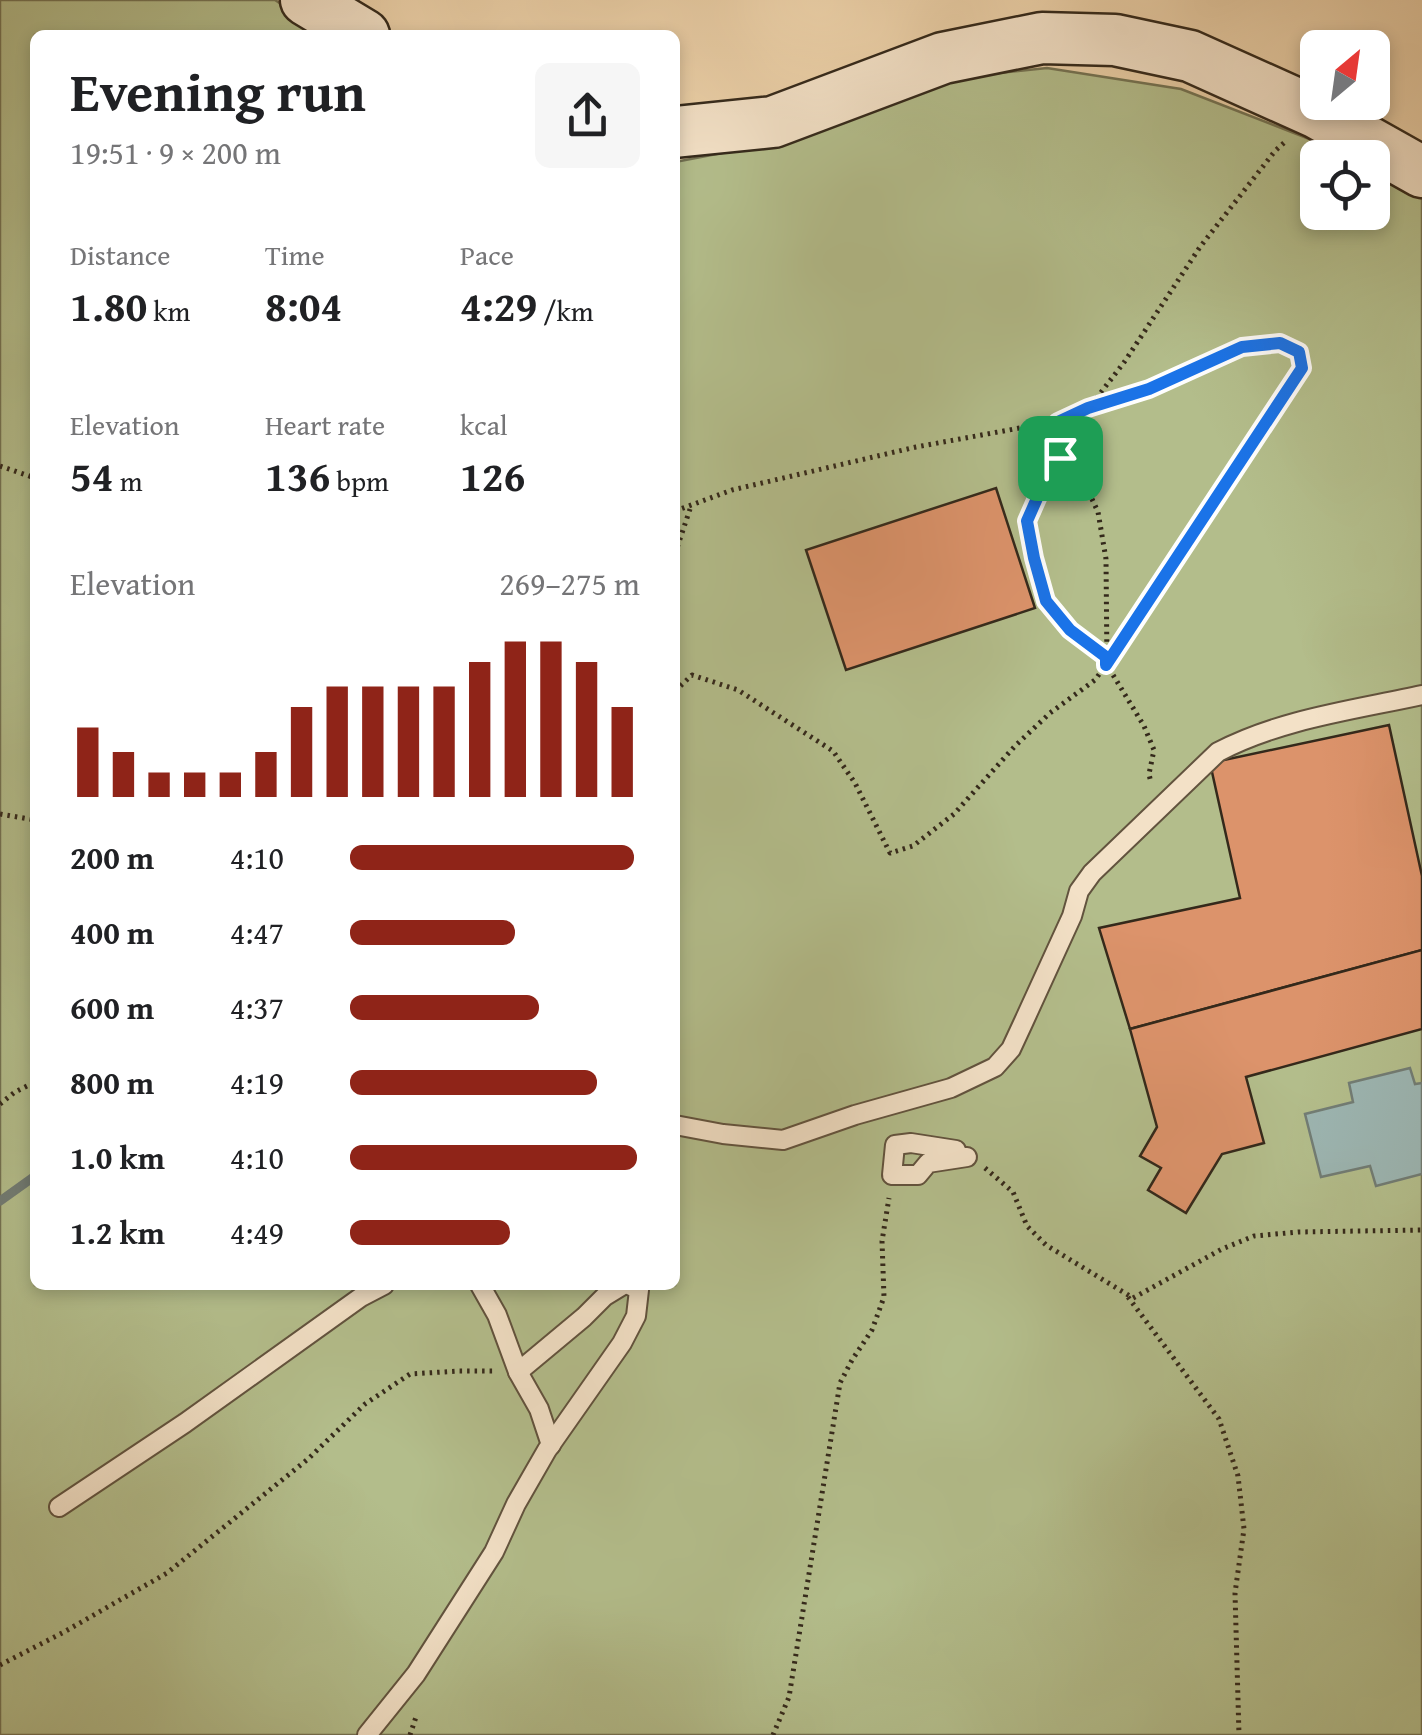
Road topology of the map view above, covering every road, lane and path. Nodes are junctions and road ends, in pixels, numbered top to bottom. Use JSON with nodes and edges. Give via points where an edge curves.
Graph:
{"nodes":[{"id":1,"x":306,"y":0,"type":"edge"},
{"id":2,"x":356,"y":30,"type":"edge"},
{"id":3,"x":1300,"y":104,"type":"edge"},
{"id":4,"x":1309,"y":120,"type":"edge"},
{"id":5,"x":1332,"y":120,"type":"edge"},
{"id":6,"x":680,"y":131,"type":"edge"},
{"id":7,"x":1422,"y":172,"type":"edge"},
{"id":8,"x":1088,"y":408,"type":"junction"},
{"id":9,"x":1058,"y":422,"type":"junction"},
{"id":10,"x":0,"y":466,"type":"edge"},
{"id":11,"x":30,"y":476,"type":"edge"},
{"id":12,"x":691,"y":506,"type":"junction"},
{"id":13,"x":680,"y":509,"type":"edge"},
{"id":14,"x":680,"y":539,"type":"edge"},
{"id":15,"x":1106,"y":661,"type":"junction"},
{"id":16,"x":680,"y":686,"type":"edge"},
{"id":17,"x":1422,"y":695,"type":"edge"},
{"id":18,"x":1157,"y":810,"type":"junction"},
{"id":19,"x":0,"y":814,"type":"edge"},
{"id":20,"x":30,"y":819,"type":"edge"},
{"id":21,"x":30,"y":1084,"type":"edge"},
{"id":22,"x":0,"y":1104,"type":"edge"},
{"id":23,"x":680,"y":1126,"type":"edge"},
{"id":24,"x":962,"y":1153,"type":"junction"},
{"id":25,"x":892,"y":1176,"type":"junction"},
{"id":26,"x":1422,"y":1230,"type":"edge"},
{"id":27,"x":374,"y":1290,"type":"edge"},
{"id":28,"x":483,"y":1290,"type":"edge"},
{"id":29,"x":616,"y":1290,"type":"edge"},
{"id":30,"x":639,"y":1290,"type":"edge"},
{"id":31,"x":1125,"y":1292,"type":"junction"},
{"id":32,"x":518,"y":1372,"type":"junction"},
{"id":33,"x":551,"y":1445,"type":"junction"},
{"id":34,"x":59,"y":1507,"type":"dead end"},
{"id":35,"x":0,"y":1665,"type":"edge"},
{"id":36,"x":367,"y":1735,"type":"edge"},
{"id":37,"x":773,"y":1735,"type":"edge"},
{"id":38,"x":1239,"y":1735,"type":"edge"}],
"edges":[{"from":1,"to":2,"type":"street"},
{"from":3,"to":6,"type":"street","via":[[1190,56],[1115,40],[1042,38],[944,58],[773,122]]},
{"from":4,"to":8,"type":"path","via":[[1275,152],[1200,247]]},
{"from":5,"to":7,"type":"street"},
{"from":8,"to":9,"type":"path"},
{"from":8,"to":15,"type":"path","via":[[1073,458],[1098,512],[1106,559]]},
{"from":8,"to":15,"type":"path","via":[[1242,347],[1280,343],[1299,352],[1302,368]]},
{"from":9,"to":12,"type":"path","via":[[916,447],[732,490]]},
{"from":9,"to":15,"type":"path","via":[[1060,458],[1027,521],[1034,558],[1046,601]]},
{"from":10,"to":11,"type":"path"},
{"from":12,"to":13,"type":"path"},
{"from":12,"to":14,"type":"path"},
{"from":15,"to":16,"type":"path","via":[[1096,680],[1015,746],[954,814],[912,846],[890,853],[833,751],[738,690],[692,675]]},
{"from":15,"to":18,"type":"path","via":[[1154,750],[1149,774]]},
{"from":17,"to":18,"type":"lane","via":[[1236,742]]},
{"from":18,"to":23,"type":"lane","via":[[1078,891],[1024,1022],[995,1067],[951,1088],[783,1140]]},
{"from":19,"to":20,"type":"path"},
{"from":21,"to":22,"type":"path"},
{"from":24,"to":25,"type":"lane","via":[[928,1164],[918,1176]]},
{"from":24,"to":25,"type":"lane","via":[[894,1145]]},
{"from":24,"to":31,"type":"path","via":[[1013,1192],[1027,1226],[1046,1246]]},
{"from":25,"to":37,"type":"path","via":[[882,1242],[884,1297],[840,1383],[789,1697]]},
{"from":26,"to":31,"type":"path","via":[[1254,1236],[1133,1298]]},
{"from":27,"to":34,"type":"lane"},
{"from":28,"to":32,"type":"lane"},
{"from":29,"to":32,"type":"lane"},
{"from":30,"to":33,"type":"lane","via":[[636,1316],[622,1343]]},
{"from":31,"to":38,"type":"path","via":[[1219,1419],[1238,1476],[1244,1528],[1235,1592]]},
{"from":32,"to":33,"type":"lane"},
{"from":32,"to":35,"type":"path","via":[[410,1374],[364,1404],[308,1459],[167,1572]]},
{"from":33,"to":36,"type":"lane","via":[[458,1611]]}]}
